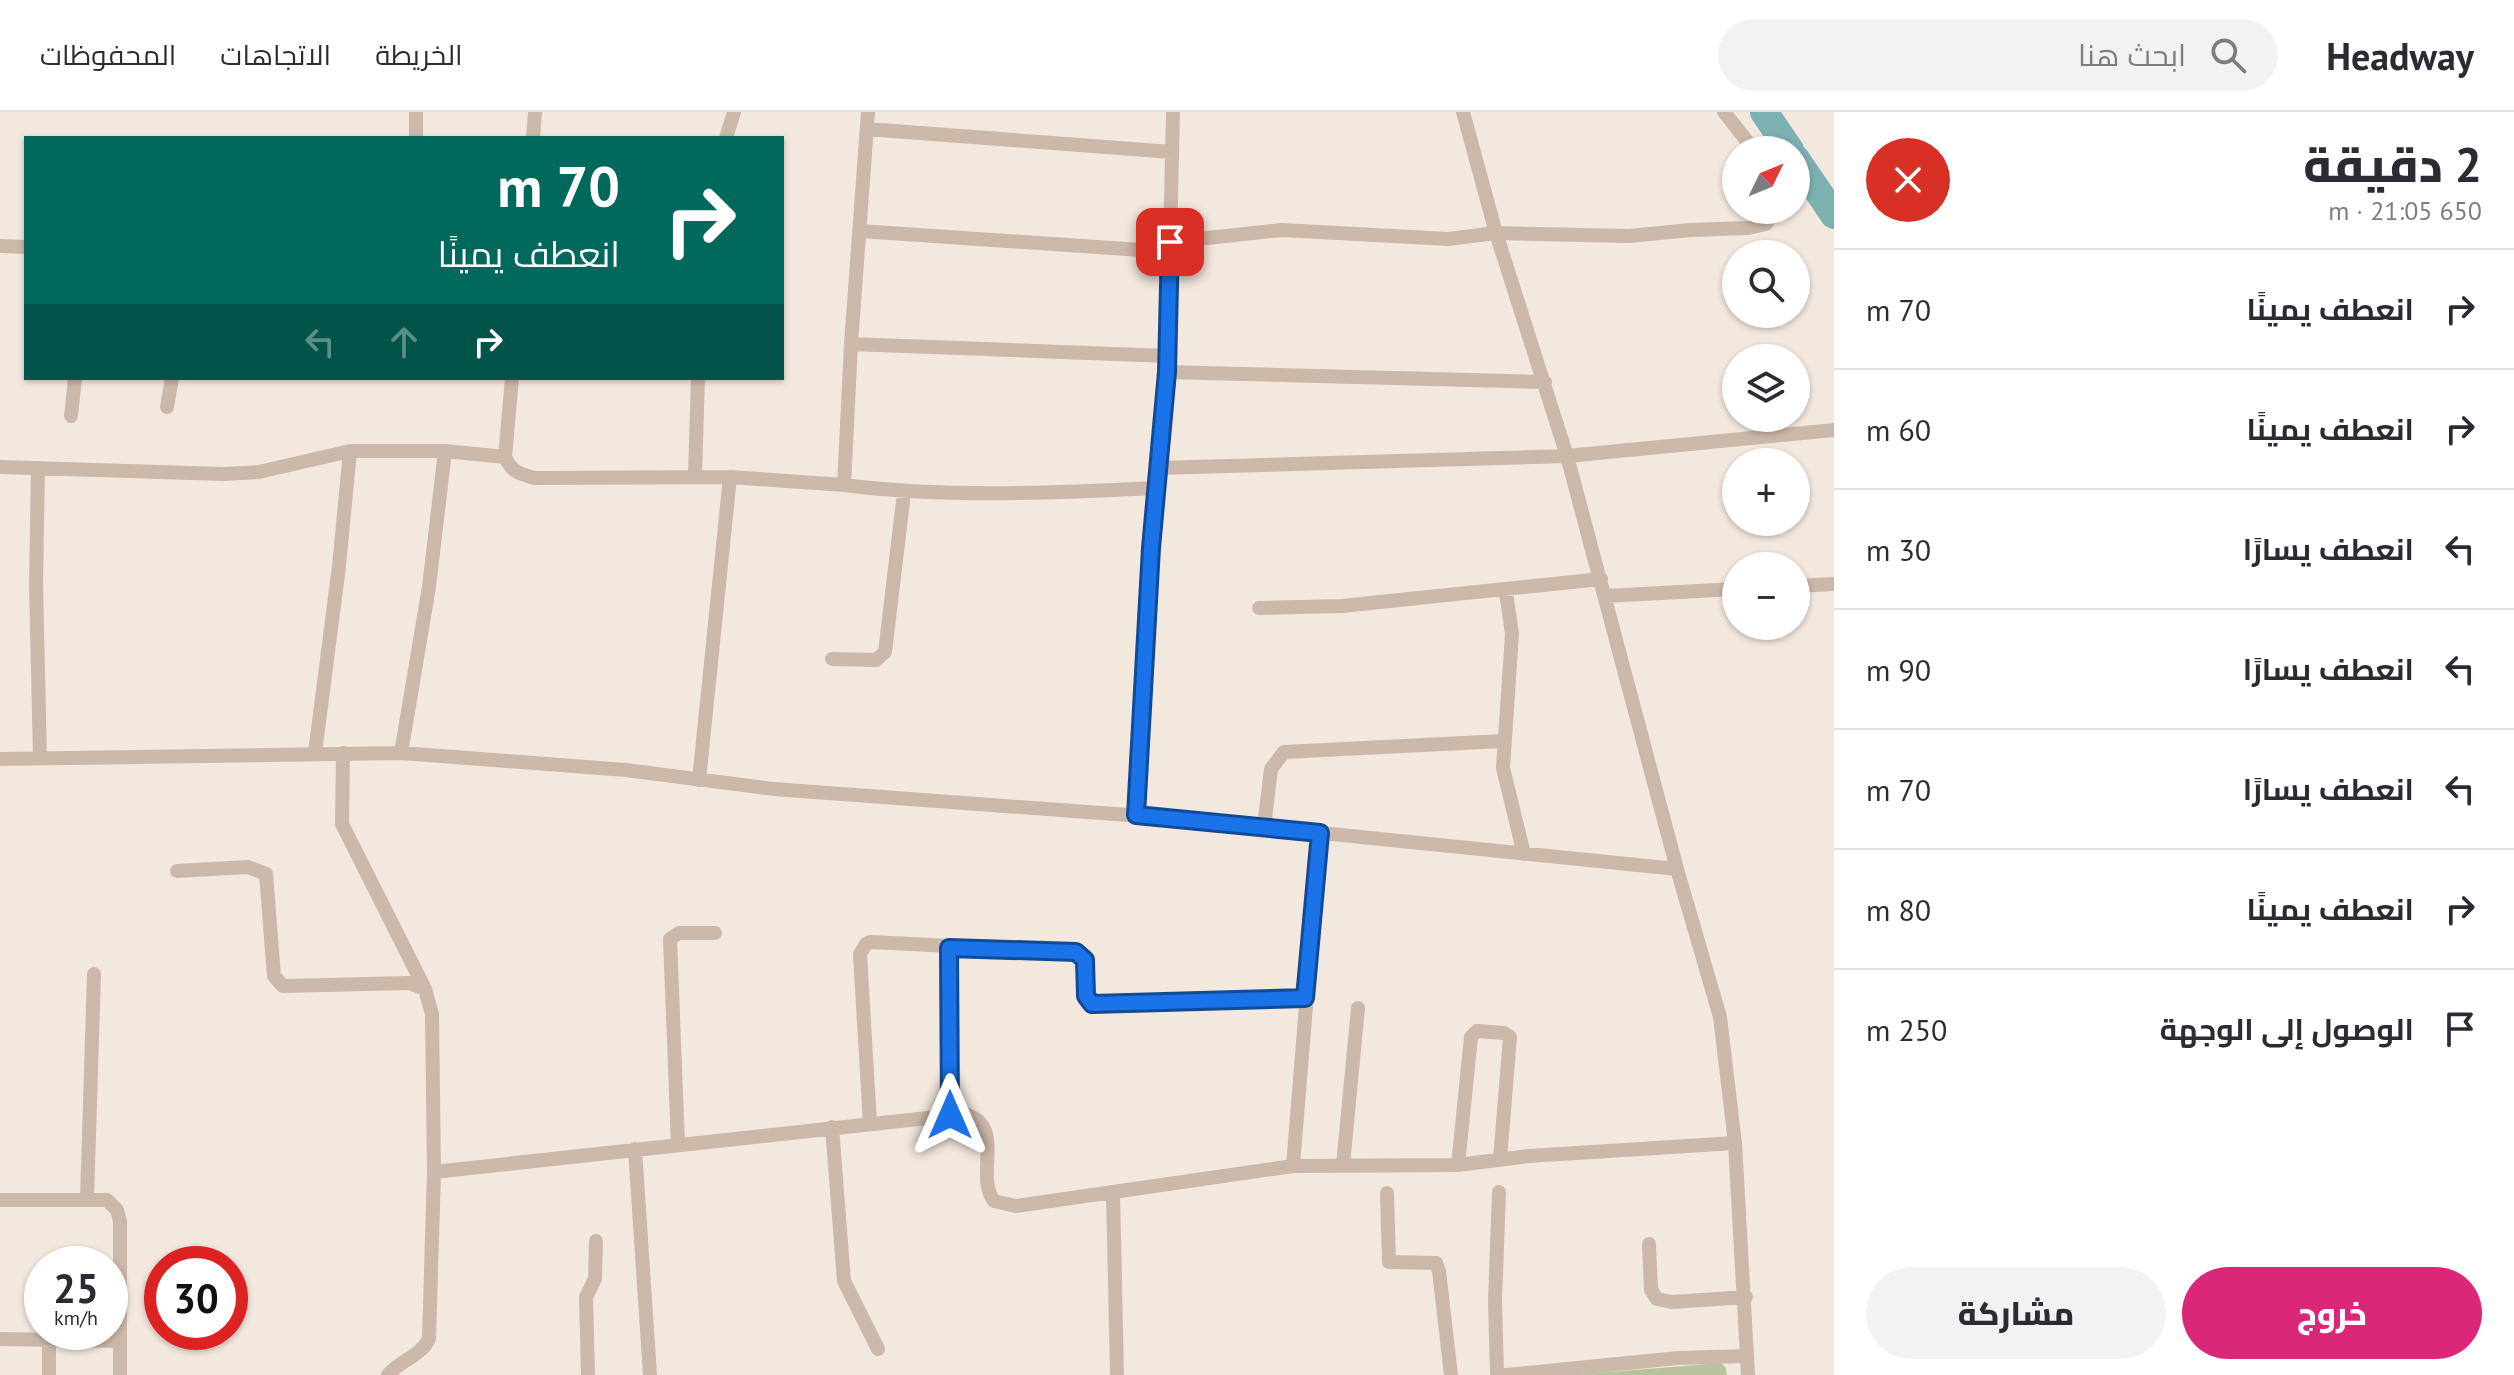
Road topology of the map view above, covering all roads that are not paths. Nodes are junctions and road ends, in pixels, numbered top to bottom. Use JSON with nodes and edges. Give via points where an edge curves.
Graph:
{"nodes":[{"id":1,"x":416,"y":112,"type":"edge"},
{"id":2,"x":535,"y":112,"type":"edge"},
{"id":3,"x":734,"y":112,"type":"edge"},
{"id":4,"x":868,"y":112,"type":"edge"},
{"id":5,"x":1173,"y":112,"type":"edge"},
{"id":6,"x":1463,"y":112,"type":"edge"},
{"id":7,"x":1724,"y":112,"type":"edge"},
{"id":8,"x":867,"y":129,"type":"junction"},
{"id":9,"x":416,"y":136,"type":"edge"},
{"id":10,"x":533,"y":136,"type":"edge"},
{"id":11,"x":727,"y":136,"type":"edge"},
{"id":12,"x":1743,"y":136,"type":"edge"},
{"id":13,"x":1172,"y":152,"type":"junction"},
{"id":14,"x":1766,"y":224,"type":"edge"},
{"id":15,"x":860,"y":231,"type":"junction"},
{"id":16,"x":1496,"y":233,"type":"junction"},
{"id":17,"x":0,"y":246,"type":"edge"},
{"id":18,"x":24,"y":247,"type":"edge"},
{"id":19,"x":1171,"y":247,"type":"junction"},
{"id":20,"x":851,"y":344,"type":"junction"},
{"id":21,"x":1167,"y":356,"type":"junction"},
{"id":22,"x":1167,"y":372,"type":"junction"},
{"id":23,"x":75,"y":380,"type":"edge"},
{"id":24,"x":172,"y":380,"type":"edge"},
{"id":25,"x":512,"y":380,"type":"edge"},
{"id":26,"x":698,"y":380,"type":"edge"},
{"id":27,"x":1545,"y":382,"type":"junction"},
{"id":28,"x":167,"y":407,"type":"dead end"},
{"id":29,"x":71,"y":416,"type":"dead end"},
{"id":30,"x":1834,"y":430,"type":"edge"},
{"id":31,"x":350,"y":451,"type":"junction"},
{"id":32,"x":445,"y":451,"type":"junction"},
{"id":33,"x":1567,"y":456,"type":"junction"},
{"id":34,"x":505,"y":457,"type":"junction"},
{"id":35,"x":0,"y":467,"type":"edge"},
{"id":36,"x":38,"y":468,"type":"junction"},
{"id":37,"x":1158,"y":468,"type":"junction"},
{"id":38,"x":695,"y":475,"type":"junction"},
{"id":39,"x":730,"y":477,"type":"junction"},
{"id":40,"x":844,"y":485,"type":"junction"},
{"id":41,"x":1155,"y":488,"type":"junction"},
{"id":42,"x":904,"y":493,"type":"junction"},
{"id":43,"x":1601,"y":579,"type":"junction"},
{"id":44,"x":1834,"y":584,"type":"edge"},
{"id":45,"x":1810,"y":585,"type":"edge"},
{"id":46,"x":1722,"y":590,"type":"edge"},
{"id":47,"x":1506,"y":592,"type":"junction"},
{"id":48,"x":1605,"y":596,"type":"junction"},
{"id":49,"x":1259,"y":608,"type":"dead end"},
{"id":50,"x":832,"y":659,"type":"dead end"},
{"id":51,"x":1503,"y":741,"type":"junction"},
{"id":52,"x":315,"y":753,"type":"junction"},
{"id":53,"x":343,"y":753,"type":"junction"},
{"id":54,"x":401,"y":753,"type":"junction"},
{"id":55,"x":40,"y":758,"type":"junction"},
{"id":56,"x":0,"y":759,"type":"edge"},
{"id":57,"x":699,"y":780,"type":"junction"},
{"id":58,"x":1136,"y":815,"type":"junction"},
{"id":59,"x":1264,"y":827,"type":"junction"},
{"id":60,"x":1320,"y":833,"type":"junction"},
{"id":61,"x":1524,"y":854,"type":"junction"},
{"id":62,"x":1677,"y":869,"type":"junction"},
{"id":63,"x":177,"y":871,"type":"dead end"},
{"id":64,"x":715,"y":933,"type":"dead end"},
{"id":65,"x":949,"y":948,"type":"junction"},
{"id":66,"x":94,"y":974,"type":"dead end"},
{"id":67,"x":425,"y":989,"type":"junction"},
{"id":68,"x":1305,"y":998,"type":"junction"},
{"id":69,"x":1358,"y":1008,"type":"dead end"},
{"id":70,"x":950,"y":1115,"type":"junction"},
{"id":71,"x":870,"y":1124,"type":"junction"},
{"id":72,"x":832,"y":1127,"type":"junction"},
{"id":73,"x":1735,"y":1143,"type":"junction"},
{"id":74,"x":678,"y":1144,"type":"junction"},
{"id":75,"x":635,"y":1149,"type":"junction"},
{"id":76,"x":1500,"y":1159,"type":"junction"},
{"id":77,"x":1343,"y":1165,"type":"junction"},
{"id":78,"x":1458,"y":1165,"type":"junction"},
{"id":79,"x":1293,"y":1166,"type":"junction"},
{"id":80,"x":434,"y":1172,"type":"junction"},
{"id":81,"x":1113,"y":1192,"type":"junction"},
{"id":82,"x":1499,"y":1192,"type":"dead end"},
{"id":83,"x":1387,"y":1193,"type":"dead end"},
{"id":84,"x":0,"y":1200,"type":"edge"},
{"id":85,"x":87,"y":1200,"type":"junction"},
{"id":86,"x":596,"y":1241,"type":"dead end"},
{"id":87,"x":1649,"y":1244,"type":"dead end"},
{"id":88,"x":120,"y":1246,"type":"edge"},
{"id":89,"x":1746,"y":1297,"type":"junction"},
{"id":90,"x":0,"y":1339,"type":"edge"},
{"id":91,"x":24,"y":1339,"type":"edge"},
{"id":92,"x":878,"y":1349,"type":"dead end"},
{"id":93,"x":49,"y":1350,"type":"edge"},
{"id":94,"x":120,"y":1350,"type":"edge"},
{"id":95,"x":1747,"y":1356,"type":"junction"},
{"id":96,"x":49,"y":1375,"type":"edge"},
{"id":97,"x":120,"y":1375,"type":"edge"},
{"id":98,"x":388,"y":1375,"type":"edge"},
{"id":99,"x":588,"y":1375,"type":"edge"},
{"id":100,"x":650,"y":1375,"type":"edge"},
{"id":101,"x":1117,"y":1375,"type":"edge"},
{"id":102,"x":1451,"y":1375,"type":"edge"},
{"id":103,"x":1497,"y":1375,"type":"edge"},
{"id":104,"x":1506,"y":1375,"type":"edge"},
{"id":105,"x":1748,"y":1375,"type":"edge"}],
"edges":[{"from":1,"to":9,"type":"street"},
{"from":2,"to":10,"type":"street"},
{"from":3,"to":11,"type":"street"},
{"from":4,"to":8,"type":"street"},
{"from":5,"to":13,"type":"street"},
{"from":6,"to":16,"type":"street"},
{"from":7,"to":12,"type":"street"},
{"from":8,"to":13,"type":"street"},
{"from":8,"to":15,"type":"street"},
{"from":13,"to":19,"type":"street"},
{"from":14,"to":16,"type":"street","via":[[1629,236]]},
{"from":15,"to":19,"type":"street"},
{"from":15,"to":20,"type":"street"},
{"from":16,"to":19,"type":"street","via":[[1448,239],[1282,230]]},
{"from":16,"to":27,"type":"street"},
{"from":17,"to":18,"type":"street"},
{"from":19,"to":21,"type":"street"},
{"from":20,"to":21,"type":"street"},
{"from":20,"to":40,"type":"street"},
{"from":21,"to":22,"type":"street"},
{"from":22,"to":27,"type":"street"},
{"from":22,"to":37,"type":"street"},
{"from":23,"to":29,"type":"street"},
{"from":24,"to":28,"type":"street"},
{"from":25,"to":34,"type":"street"},
{"from":26,"to":38,"type":"street"},
{"from":27,"to":33,"type":"street"},
{"from":30,"to":33,"type":"street"},
{"from":31,"to":32,"type":"street"},
{"from":31,"to":36,"type":"street","via":[[259,472]]},
{"from":31,"to":52,"type":"street"},
{"from":32,"to":34,"type":"street"},
{"from":32,"to":54,"type":"street"},
{"from":33,"to":37,"type":"street"},
{"from":33,"to":43,"type":"street"},
{"from":34,"to":38,"type":"street","via":[[517,473],[535,478]]},
{"from":35,"to":36,"type":"street"},
{"from":36,"to":55,"type":"street"},
{"from":37,"to":41,"type":"street"},
{"from":38,"to":39,"type":"street"},
{"from":39,"to":40,"type":"street"},
{"from":39,"to":57,"type":"street"},
{"from":40,"to":42,"type":"street"},
{"from":41,"to":42,"type":"street"},
{"from":41,"to":58,"type":"street"},
{"from":42,"to":50,"type":"street","via":[[885,652],[876,660]]},
{"from":43,"to":47,"type":"street"},
{"from":43,"to":48,"type":"street"},
{"from":44,"to":45,"type":"street"},
{"from":46,"to":48,"type":"street"},
{"from":47,"to":49,"type":"street"},
{"from":47,"to":51,"type":"street","via":[[1512,634]]},
{"from":48,"to":62,"type":"street"},
{"from":51,"to":59,"type":"street","via":[[1284,752],[1271,769]]},
{"from":51,"to":61,"type":"street","via":[[1503,768]]},
{"from":52,"to":53,"type":"street"},
{"from":52,"to":55,"type":"street"},
{"from":53,"to":54,"type":"street"},
{"from":53,"to":67,"type":"street","via":[[342,824]]},
{"from":54,"to":57,"type":"street"},
{"from":55,"to":56,"type":"street"},
{"from":57,"to":58,"type":"street"},
{"from":58,"to":59,"type":"street"},
{"from":59,"to":60,"type":"street"},
{"from":60,"to":61,"type":"street"},
{"from":60,"to":68,"type":"street"},
{"from":61,"to":62,"type":"street"},
{"from":62,"to":73,"type":"street","via":[[1720,1017]]},
{"from":63,"to":67,"type":"street","via":[[248,867],[266,874],[274,976],[283,986],[409,983]]},
{"from":64,"to":74,"type":"street","via":[[679,933],[670,939]]},
{"from":65,"to":68,"type":"street","via":[[1076,952],[1085,960],[1086,996],[1092,1004]]},
{"from":65,"to":70,"type":"street"},
{"from":65,"to":71,"type":"street","via":[[870,942],[862,949]]},
{"from":66,"to":85,"type":"street"},
{"from":67,"to":80,"type":"street","via":[[432,1014]]},
{"from":68,"to":79,"type":"street"},
{"from":69,"to":77,"type":"street"},
{"from":70,"to":71,"type":"street"},
{"from":70,"to":81,"type":"street","via":[[975,1117],[983,1124],[988,1136],[987,1189],[994,1201],[1016,1206]]},
{"from":71,"to":72,"type":"street"},
{"from":72,"to":74,"type":"street"},
{"from":72,"to":92,"type":"street","via":[[844,1281]]},
{"from":73,"to":76,"type":"street"},
{"from":73,"to":89,"type":"street"},
{"from":74,"to":75,"type":"street"},
{"from":75,"to":80,"type":"street"},
{"from":75,"to":100,"type":"street"},
{"from":76,"to":78,"type":"street"},
{"from":76,"to":78,"type":"street","via":[[1510,1037],[1477,1031],[1471,1037]]},
{"from":77,"to":78,"type":"street"},
{"from":77,"to":79,"type":"street"},
{"from":79,"to":81,"type":"street"},
{"from":80,"to":98,"type":"street","via":[[429,1339]]},
{"from":81,"to":101,"type":"street"},
{"from":82,"to":103,"type":"street"},
{"from":83,"to":102,"type":"street","via":[[1389,1262],[1436,1263],[1439,1271]]},
{"from":84,"to":85,"type":"street"},
{"from":85,"to":88,"type":"street","via":[[107,1200],[117,1210]]},
{"from":86,"to":99,"type":"street","via":[[595,1279],[586,1297]]},
{"from":87,"to":89,"type":"street","via":[[1651,1290],[1657,1299]]},
{"from":89,"to":95,"type":"street"},
{"from":90,"to":91,"type":"street"},
{"from":93,"to":96,"type":"street"},
{"from":94,"to":97,"type":"street"},
{"from":95,"to":104,"type":"street"},
{"from":95,"to":105,"type":"street"}]}
